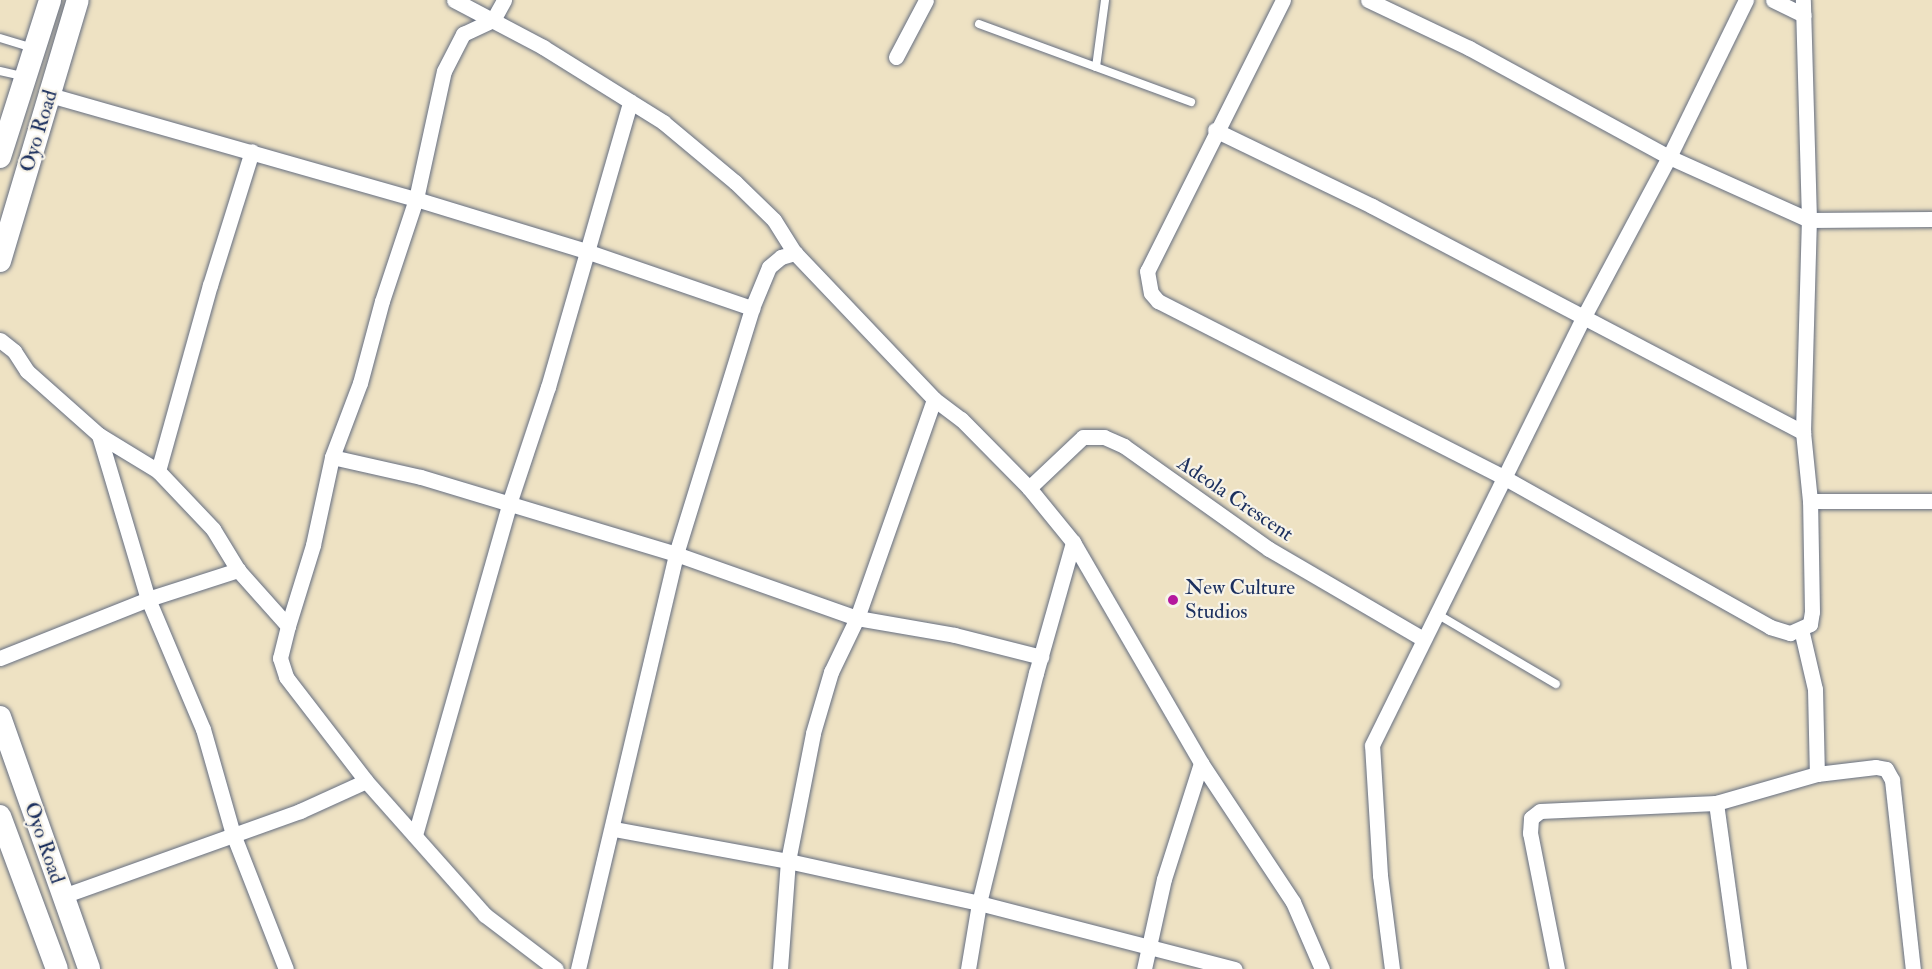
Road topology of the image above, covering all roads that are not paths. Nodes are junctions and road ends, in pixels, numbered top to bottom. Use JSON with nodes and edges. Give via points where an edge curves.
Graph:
{"nodes":[{"id":1,"x":50,"y":0,"type":"edge"},
{"id":2,"x":78,"y":0,"type":"edge"},
{"id":3,"x":454,"y":0,"type":"edge"},
{"id":4,"x":504,"y":0,"type":"edge"},
{"id":5,"x":926,"y":0,"type":"edge"},
{"id":6,"x":1105,"y":0,"type":"edge"},
{"id":7,"x":1283,"y":0,"type":"edge"},
{"id":8,"x":1368,"y":0,"type":"edge"},
{"id":9,"x":1746,"y":0,"type":"edge"},
{"id":10,"x":1773,"y":0,"type":"edge"},
{"id":11,"x":1803,"y":8,"type":"edge"},
{"id":12,"x":493,"y":20,"type":"junction"},
{"id":13,"x":980,"y":24,"type":"dead end"},
{"id":14,"x":0,"y":38,"type":"edge"},
{"id":15,"x":35,"y":48,"type":"junction"},
{"id":16,"x":896,"y":57,"type":"dead end"},
{"id":17,"x":1096,"y":67,"type":"junction"},
{"id":18,"x":0,"y":71,"type":"edge"},
{"id":19,"x":25,"y":77,"type":"junction"},
{"id":20,"x":50,"y":95,"type":"junction"},
{"id":21,"x":630,"y":102,"type":"junction"},
{"id":22,"x":1191,"y":102,"type":"dead end"},
{"id":23,"x":1215,"y":130,"type":"junction"},
{"id":24,"x":252,"y":151,"type":"junction"},
{"id":25,"x":0,"y":157,"type":"edge"},
{"id":26,"x":1669,"y":157,"type":"junction"},
{"id":27,"x":416,"y":199,"type":"junction"},
{"id":28,"x":1932,"y":219,"type":"edge"},
{"id":29,"x":1809,"y":220,"type":"junction"},
{"id":30,"x":586,"y":251,"type":"junction"},
{"id":31,"x":795,"y":253,"type":"junction"},
{"id":32,"x":0,"y":261,"type":"edge"},
{"id":33,"x":752,"y":308,"type":"junction"},
{"id":34,"x":1583,"y":318,"type":"junction"},
{"id":35,"x":0,"y":340,"type":"edge"},
{"id":36,"x":934,"y":399,"type":"junction"},
{"id":37,"x":1803,"y":432,"type":"junction"},
{"id":38,"x":99,"y":435,"type":"junction"},
{"id":39,"x":332,"y":457,"type":"junction"},
{"id":40,"x":158,"y":471,"type":"junction"},
{"id":41,"x":1505,"y":478,"type":"junction"},
{"id":42,"x":1030,"y":486,"type":"junction"},
{"id":43,"x":1810,"y":501,"type":"junction"},
{"id":44,"x":1932,"y":501,"type":"edge"},
{"id":45,"x":509,"y":504,"type":"junction"},
{"id":46,"x":1073,"y":542,"type":"junction"},
{"id":47,"x":676,"y":554,"type":"junction"},
{"id":48,"x":238,"y":570,"type":"junction"},
{"id":49,"x":148,"y":599,"type":"junction"},
{"id":50,"x":1437,"y":614,"type":"junction"},
{"id":51,"x":857,"y":618,"type":"junction"},
{"id":52,"x":288,"y":626,"type":"junction"},
{"id":53,"x":1801,"y":629,"type":"junction"},
{"id":54,"x":1423,"y":639,"type":"junction"},
{"id":55,"x":1041,"y":657,"type":"junction"},
{"id":56,"x":0,"y":658,"type":"edge"},
{"id":57,"x":1557,"y":684,"type":"dead end"},
{"id":58,"x":0,"y":717,"type":"edge"},
{"id":59,"x":1201,"y":763,"type":"junction"},
{"id":60,"x":1816,"y":774,"type":"junction"},
{"id":61,"x":366,"y":781,"type":"junction"},
{"id":62,"x":1716,"y":803,"type":"junction"},
{"id":63,"x":0,"y":816,"type":"edge"},
{"id":64,"x":614,"y":829,"type":"junction"},
{"id":65,"x":233,"y":834,"type":"junction"},
{"id":66,"x":415,"y":834,"type":"junction"},
{"id":67,"x":789,"y":861,"type":"junction"},
{"id":68,"x":63,"y":896,"type":"junction"},
{"id":69,"x":979,"y":903,"type":"junction"},
{"id":70,"x":1147,"y":948,"type":"junction"},
{"id":71,"x":57,"y":969,"type":"edge"},
{"id":72,"x":89,"y":969,"type":"edge"},
{"id":73,"x":286,"y":969,"type":"edge"},
{"id":74,"x":556,"y":969,"type":"edge"},
{"id":75,"x":578,"y":969,"type":"edge"},
{"id":76,"x":780,"y":969,"type":"edge"},
{"id":77,"x":968,"y":969,"type":"edge"},
{"id":78,"x":1144,"y":969,"type":"edge"},
{"id":79,"x":1235,"y":969,"type":"edge"},
{"id":80,"x":1322,"y":969,"type":"edge"},
{"id":81,"x":1392,"y":969,"type":"edge"},
{"id":82,"x":1557,"y":969,"type":"edge"},
{"id":83,"x":1739,"y":969,"type":"edge"},
{"id":84,"x":1913,"y":969,"type":"edge"}],
"edges":[{"from":1,"to":15,"type":"main road","name":"Oyo Road"},
{"from":2,"to":20,"type":"main road","name":"Oyo Road"},
{"from":3,"to":12,"type":"street"},
{"from":4,"to":12,"type":"street"},
{"from":5,"to":16,"type":"street"},
{"from":6,"to":17,"type":"lane"},
{"from":7,"to":23,"type":"street"},
{"from":8,"to":26,"type":"street","via":[[1469,48]]},
{"from":9,"to":26,"type":"street"},
{"from":10,"to":11,"type":"street"},
{"from":11,"to":29,"type":"street"},
{"from":12,"to":21,"type":"street"},
{"from":12,"to":27,"type":"street","via":[[463,34],[444,72]]},
{"from":13,"to":17,"type":"lane"},
{"from":14,"to":15,"type":"lane"},
{"from":15,"to":19,"type":"main road","name":"Oyo Road"},
{"from":17,"to":22,"type":"lane"},
{"from":18,"to":19,"type":"lane"},
{"from":19,"to":25,"type":"main road","name":"Oyo Road"},
{"from":20,"to":24,"type":"street"},
{"from":20,"to":32,"type":"main road","name":"Oyo Road"},
{"from":21,"to":30,"type":"street"},
{"from":21,"to":31,"type":"street","via":[[663,123],[735,182],[774,220]]},
{"from":23,"to":34,"type":"street","via":[[1372,206]]},
{"from":23,"to":41,"type":"street","via":[[1147,272],[1151,293],[1158,301]]},
{"from":24,"to":27,"type":"street"},
{"from":24,"to":40,"type":"street"},
{"from":26,"to":29,"type":"street"},
{"from":26,"to":34,"type":"street"},
{"from":27,"to":30,"type":"street"},
{"from":27,"to":39,"type":"street","via":[[360,383]]},
{"from":28,"to":29,"type":"street"},
{"from":29,"to":37,"type":"street"},
{"from":30,"to":33,"type":"street"},
{"from":30,"to":45,"type":"street","via":[[548,387]]},
{"from":31,"to":33,"type":"street","via":[[781,257],[769,267]]},
{"from":31,"to":36,"type":"street"},
{"from":33,"to":47,"type":"street"},
{"from":34,"to":37,"type":"street"},
{"from":34,"to":41,"type":"street"},
{"from":35,"to":38,"type":"street","via":[[14,351],[27,371]]},
{"from":36,"to":42,"type":"street","via":[[961,419]]},
{"from":36,"to":51,"type":"street"},
{"from":37,"to":43,"type":"street"},
{"from":38,"to":40,"type":"street"},
{"from":38,"to":49,"type":"street"},
{"from":39,"to":45,"type":"street","via":[[421,477]]},
{"from":39,"to":52,"type":"street","via":[[313,545]]},
{"from":40,"to":48,"type":"street","via":[[213,529]]},
{"from":41,"to":50,"type":"street"},
{"from":41,"to":53,"type":"street","via":[[1770,627],[1790,633]]},
{"from":42,"to":46,"type":"street"},
{"from":42,"to":54,"type":"street","name":"Adeola Crescent","via":[[1083,437],[1104,437],[1124,446],[1269,549]]},
{"from":43,"to":44,"type":"street"},
{"from":43,"to":53,"type":"street","via":[[1812,612],[1810,624]]},
{"from":45,"to":47,"type":"street"},
{"from":45,"to":66,"type":"street"},
{"from":46,"to":55,"type":"street"},
{"from":46,"to":59,"type":"street"},
{"from":47,"to":51,"type":"street"},
{"from":47,"to":64,"type":"street","via":[[638,703]]},
{"from":48,"to":49,"type":"street"},
{"from":48,"to":52,"type":"street"},
{"from":49,"to":56,"type":"street"},
{"from":49,"to":65,"type":"street","via":[[203,729]]},
{"from":50,"to":54,"type":"street"},
{"from":50,"to":57,"type":"lane"},
{"from":51,"to":55,"type":"street","via":[[955,635]]},
{"from":51,"to":67,"type":"street","via":[[831,672],[813,732]]},
{"from":52,"to":61,"type":"street","via":[[280,669]]},
{"from":53,"to":60,"type":"street","via":[[1815,689]]},
{"from":54,"to":81,"type":"street","via":[[1381,722],[1371,761]]},
{"from":55,"to":69,"type":"street"},
{"from":58,"to":68,"type":"main road","name":"Oyo Road"},
{"from":59,"to":70,"type":"street","via":[[1164,879]]},
{"from":59,"to":80,"type":"street","via":[[1293,902]]},
{"from":60,"to":62,"type":"street"},
{"from":60,"to":84,"type":"street","via":[[1876,766],[1886,769],[1892,780]]},
{"from":61,"to":65,"type":"street","via":[[300,811]]},
{"from":61,"to":66,"type":"street"},
{"from":62,"to":82,"type":"street","via":[[1540,811],[1531,818],[1530,833]]},
{"from":62,"to":83,"type":"street"},
{"from":63,"to":71,"type":"main road","name":"Oyo Road"},
{"from":64,"to":67,"type":"street"},
{"from":64,"to":75,"type":"street"},
{"from":65,"to":68,"type":"street"},
{"from":65,"to":73,"type":"street"},
{"from":66,"to":74,"type":"street","via":[[485,915]]},
{"from":67,"to":69,"type":"street"},
{"from":67,"to":76,"type":"street"},
{"from":68,"to":72,"type":"main road","name":"Oyo Road"},
{"from":69,"to":70,"type":"street"},
{"from":69,"to":77,"type":"street"},
{"from":70,"to":78,"type":"street"},
{"from":70,"to":79,"type":"street"}]}
